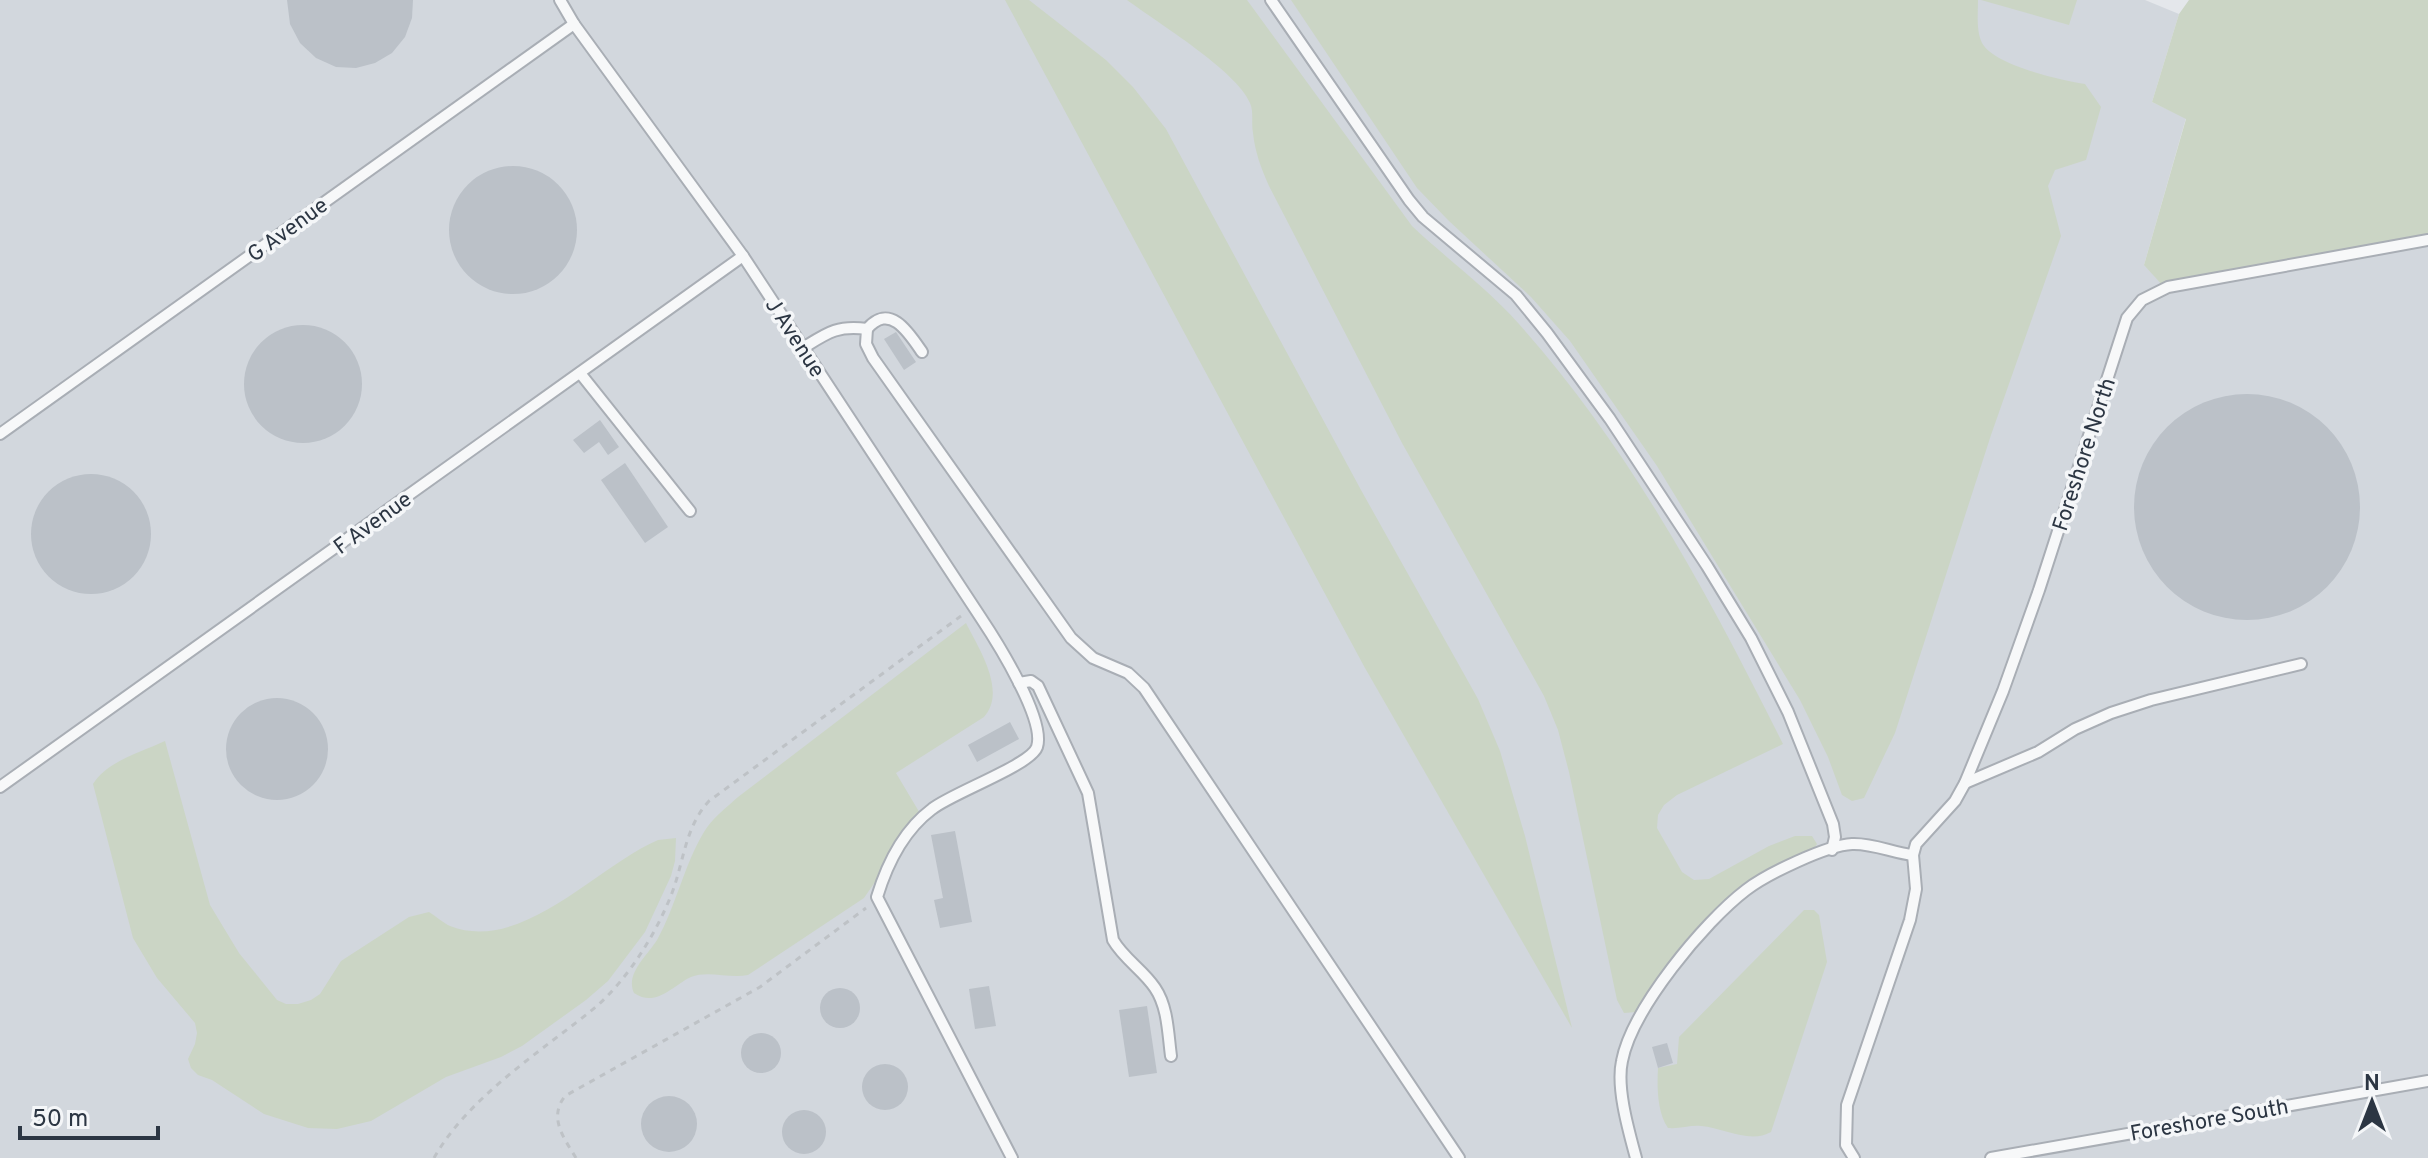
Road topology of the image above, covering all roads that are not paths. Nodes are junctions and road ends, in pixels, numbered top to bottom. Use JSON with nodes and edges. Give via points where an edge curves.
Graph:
{"nodes":[{"id":1,"x":560,"y":0,"type":"edge"},
{"id":2,"x":1271,"y":0,"type":"edge"},
{"id":3,"x":574,"y":24,"type":"junction"},
{"id":4,"x":2428,"y":240,"type":"edge"},
{"id":5,"x":743,"y":256,"type":"junction"},
{"id":6,"x":867,"y":329,"type":"junction"},
{"id":7,"x":803,"y":348,"type":"junction"},
{"id":8,"x":922,"y":352,"type":"dead end"},
{"id":9,"x":580,"y":373,"type":"junction"},
{"id":10,"x":0,"y":434,"type":"edge"},
{"id":11,"x":690,"y":511,"type":"dead end"},
{"id":12,"x":2301,"y":664,"type":"dead end"},
{"id":13,"x":1019,"y":683,"type":"junction"},
{"id":14,"x":1965,"y":783,"type":"junction"},
{"id":15,"x":0,"y":787,"type":"edge"},
{"id":16,"x":1832,"y":850,"type":"junction"},
{"id":17,"x":1913,"y":855,"type":"junction"},
{"id":18,"x":1171,"y":1056,"type":"dead end"},
{"id":19,"x":2428,"y":1081,"type":"edge"},
{"id":20,"x":1012,"y":1158,"type":"edge"},
{"id":21,"x":1459,"y":1158,"type":"edge"},
{"id":22,"x":1636,"y":1158,"type":"edge"},
{"id":23,"x":1854,"y":1158,"type":"edge"},
{"id":24,"x":1991,"y":1158,"type":"edge"}],
"edges":[{"from":1,"to":3,"type":"lane","name":"J Avenue"},
{"from":2,"to":16,"type":"lane","via":[[1416,208],[1508,289],[1610,419],[1751,638],[1788,712],[1833,824]]},
{"from":3,"to":5,"type":"lane","name":"J Avenue"},
{"from":3,"to":10,"type":"lane","name":"G Avenue"},
{"from":4,"to":14,"type":"lane","name":"Foreshore North","via":[[2168,287],[2134,308],[2003,691]]},
{"from":5,"to":7,"type":"lane","name":"J Avenue"},
{"from":5,"to":9,"type":"lane","name":"F Avenue"},
{"from":6,"to":7,"type":"lane","via":[[843,327]]},
{"from":6,"to":8,"type":"lane","via":[[875,321],[891,319]]},
{"from":6,"to":21,"type":"lane","via":[[866,344],[873,358],[1071,638],[1093,658],[1128,673],[1144,688]]},
{"from":7,"to":13,"type":"lane","name":"J Avenue"},
{"from":9,"to":11,"type":"lane"},
{"from":9,"to":15,"type":"lane","name":"F Avenue"},
{"from":12,"to":14,"type":"lane","via":[[2111,713]]},
{"from":13,"to":18,"type":"lane","via":[[1038,686],[1088,793],[1113,940],[1162,1000]]},
{"from":13,"to":20,"type":"lane","via":[[1035,723],[1035,751],[921,818],[902,841],[877,897]]},
{"from":14,"to":17,"type":"lane","name":"Foreshore North","via":[[1916,844]]},
{"from":16,"to":17,"type":"lane","via":[[1851,844]]},
{"from":16,"to":22,"type":"lane","via":[[1783,868],[1739,896],[1686,952],[1647,1006],[1620,1072]]},
{"from":17,"to":23,"type":"lane","via":[[1916,889],[1910,920],[1847,1105],[1846,1145]]},
{"from":19,"to":24,"type":"lane","name":"Foreshore South"}]}
